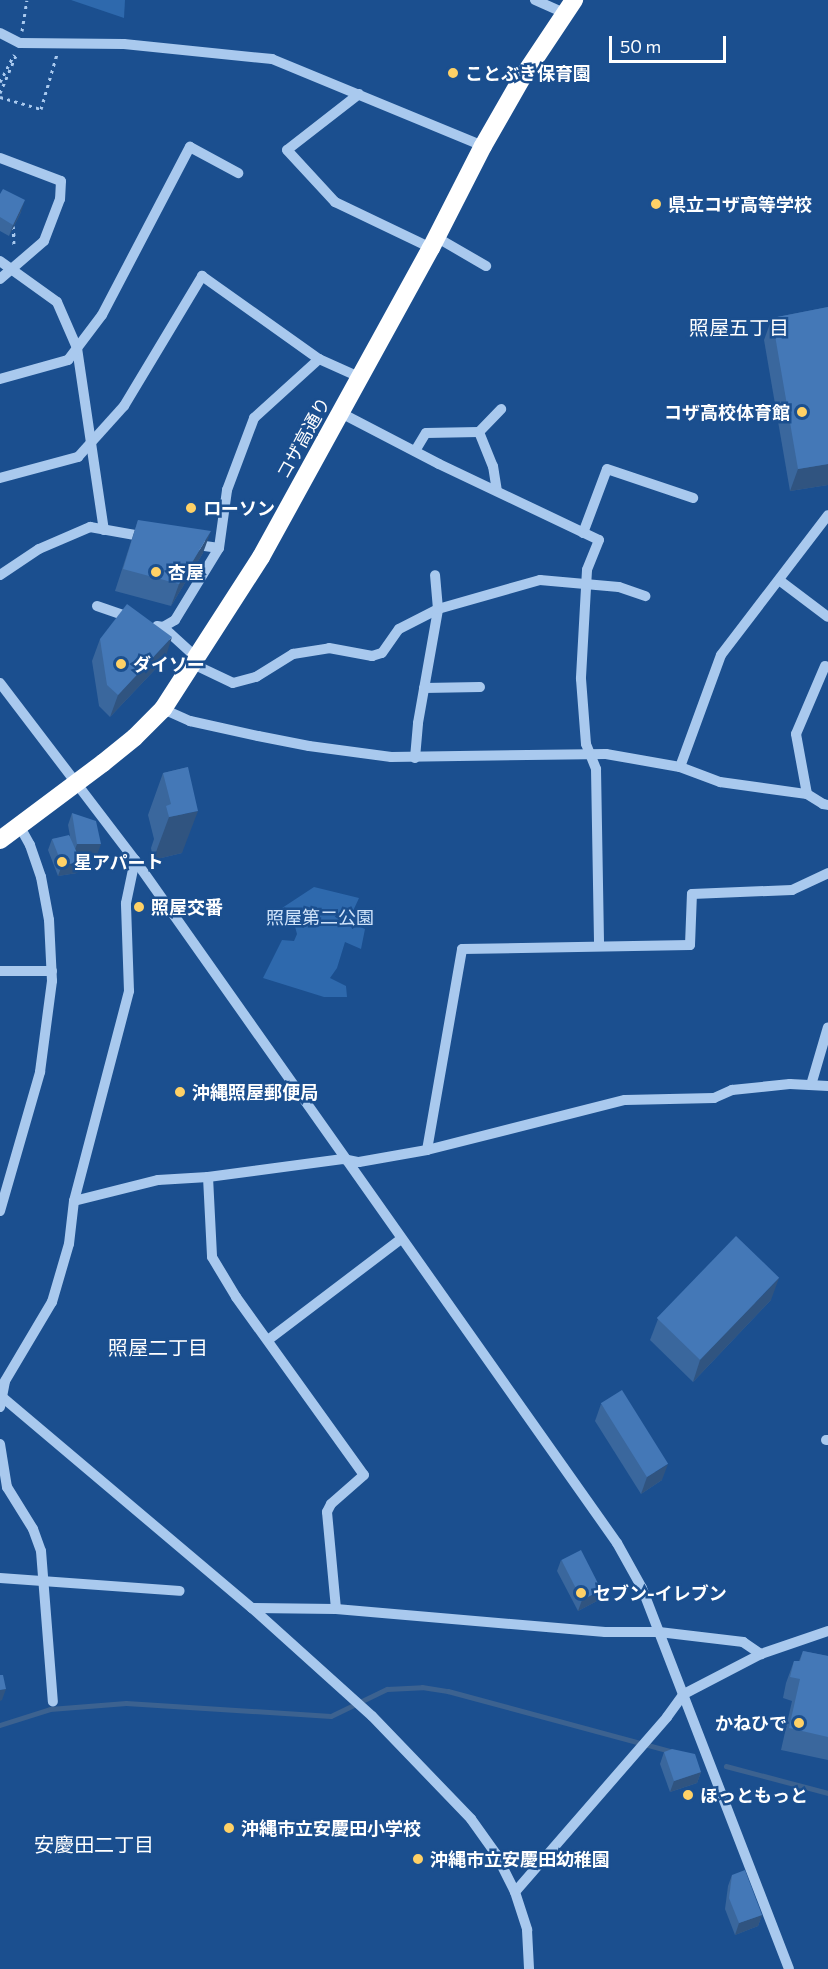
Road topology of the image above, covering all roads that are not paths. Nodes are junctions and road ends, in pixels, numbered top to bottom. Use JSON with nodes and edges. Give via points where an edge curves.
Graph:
{"nodes":[{"id":1,"x":535,"y":0,"type":"edge"},
{"id":2,"x":569,"y":7,"type":"edge"},
{"id":3,"x":0,"y":33,"type":"edge"},
{"id":4,"x":359,"y":94,"type":"junction"},
{"id":5,"x":483,"y":146,"type":"junction"},
{"id":6,"x":0,"y":158,"type":"edge"},
{"id":7,"x":238,"y":173,"type":"dead end"},
{"id":8,"x":433,"y":243,"type":"junction"},
{"id":9,"x":0,"y":261,"type":"edge"},
{"id":10,"x":486,"y":266,"type":"dead end"},
{"id":11,"x":14,"y":269,"type":"junction"},
{"id":12,"x":0,"y":279,"type":"edge"},
{"id":13,"x":77,"y":348,"type":"junction"},
{"id":14,"x":319,"y":359,"type":"junction"},
{"id":15,"x":359,"y":377,"type":"junction"},
{"id":16,"x":0,"y":379,"type":"edge"},
{"id":17,"x":501,"y":409,"type":"dead end"},
{"id":18,"x":341,"y":413,"type":"junction"},
{"id":19,"x":479,"y":432,"type":"junction"},
{"id":20,"x":91,"y":443,"type":"junction"},
{"id":21,"x":415,"y":451,"type":"junction"},
{"id":22,"x":0,"y":478,"type":"edge"},
{"id":23,"x":496,"y":491,"type":"junction"},
{"id":24,"x":693,"y":498,"type":"dead end"},
{"id":25,"x":828,"y":515,"type":"edge"},
{"id":26,"x":104,"y":530,"type":"junction"},
{"id":27,"x":583,"y":533,"type":"junction"},
{"id":28,"x":161,"y":539,"type":"edge"},
{"id":29,"x":184,"y":543,"type":"edge"},
{"id":30,"x":219,"y":548,"type":"junction"},
{"id":31,"x":0,"y":575,"type":"edge"},
{"id":32,"x":435,"y":575,"type":"dead end"},
{"id":33,"x":779,"y":580,"type":"junction"},
{"id":34,"x":586,"y":584,"type":"junction"},
{"id":35,"x":645,"y":596,"type":"dead end"},
{"id":36,"x":97,"y":606,"type":"dead end"},
{"id":37,"x":438,"y":609,"type":"junction"},
{"id":38,"x":828,"y":617,"type":"edge"},
{"id":39,"x":163,"y":627,"type":"junction"},
{"id":40,"x":195,"y":661,"type":"junction"},
{"id":41,"x":825,"y":666,"type":"dead end"},
{"id":42,"x":0,"y":683,"type":"edge"},
{"id":43,"x":480,"y":687,"type":"dead end"},
{"id":44,"x":424,"y":688,"type":"junction"},
{"id":45,"x":163,"y":709,"type":"junction"},
{"id":46,"x":591,"y":755,"type":"junction"},
{"id":47,"x":415,"y":758,"type":"junction"},
{"id":48,"x":680,"y":767,"type":"junction"},
{"id":49,"x":77,"y":783,"type":"junction"},
{"id":50,"x":807,"y":794,"type":"junction"},
{"id":51,"x":825,"y":805,"type":"edge"},
{"id":52,"x":828,"y":817,"type":"edge"},
{"id":53,"x":20,"y":827,"type":"junction"},
{"id":54,"x":0,"y":840,"type":"edge"},
{"id":55,"x":135,"y":860,"type":"junction"},
{"id":56,"x":828,"y":873,"type":"edge"},
{"id":57,"x":598,"y":946,"type":"junction"},
{"id":58,"x":0,"y":971,"type":"edge"},
{"id":59,"x":52,"y":971,"type":"junction"},
{"id":60,"x":828,"y":1027,"type":"edge"},
{"id":61,"x":812,"y":1085,"type":"junction"},
{"id":62,"x":828,"y":1086,"type":"edge"},
{"id":63,"x":427,"y":1150,"type":"junction"},
{"id":64,"x":343,"y":1159,"type":"junction"},
{"id":65,"x":208,"y":1177,"type":"junction"},
{"id":66,"x":74,"y":1201,"type":"junction"},
{"id":67,"x":0,"y":1211,"type":"edge"},
{"id":68,"x":401,"y":1239,"type":"junction"},
{"id":69,"x":268,"y":1340,"type":"junction"},
{"id":70,"x":3,"y":1379,"type":"edge"},
{"id":71,"x":0,"y":1397,"type":"edge"},
{"id":72,"x":0,"y":1407,"type":"edge"},
{"id":73,"x":0,"y":1444,"type":"edge"},
{"id":74,"x":2,"y":1476,"type":"edge"},
{"id":75,"x":0,"y":1578,"type":"edge"},
{"id":76,"x":44,"y":1580,"type":"junction"},
{"id":77,"x":180,"y":1591,"type":"dead end"},
{"id":78,"x":252,"y":1608,"type":"junction"},
{"id":79,"x":336,"y":1609,"type":"junction"},
{"id":80,"x":828,"y":1631,"type":"edge"},
{"id":81,"x":658,"y":1632,"type":"junction"},
{"id":82,"x":761,"y":1654,"type":"junction"},
{"id":83,"x":684,"y":1694,"type":"junction"},
{"id":84,"x":53,"y":1702,"type":"dead end"},
{"id":85,"x":515,"y":1892,"type":"junction"},
{"id":86,"x":529,"y":1969,"type":"edge"},
{"id":87,"x":789,"y":1969,"type":"edge"}],
"edges":[{"from":1,"to":2,"type":"street"},
{"from":2,"to":5,"type":"highway","name":"コザ高通り"},
{"from":3,"to":4,"type":"street","via":[[20,43],[124,44],[272,59]]},
{"from":4,"to":5,"type":"street"},
{"from":4,"to":8,"type":"street","via":[[287,150],[335,202]]},
{"from":5,"to":8,"type":"highway","name":"コザ高通り"},
{"from":6,"to":11,"type":"street","via":[[61,181],[60,199],[44,241]]},
{"from":7,"to":13,"type":"street","via":[[190,147],[102,315]]},
{"from":8,"to":10,"type":"street"},
{"from":8,"to":15,"type":"highway","name":"コザ高通り"},
{"from":9,"to":11,"type":"street"},
{"from":11,"to":12,"type":"street"},
{"from":11,"to":13,"type":"street","via":[[57,302]]},
{"from":13,"to":16,"type":"street","via":[[68,360]]},
{"from":13,"to":20,"type":"street"},
{"from":14,"to":15,"type":"street"},
{"from":14,"to":20,"type":"street","via":[[202,276],[124,406]]},
{"from":14,"to":30,"type":"street","via":[[254,418],[227,490]]},
{"from":15,"to":18,"type":"highway","name":"コザ高通り"},
{"from":17,"to":19,"type":"street"},
{"from":18,"to":21,"type":"street"},
{"from":18,"to":40,"type":"highway","name":"コザ高通り","via":[[250,576]]},
{"from":19,"to":21,"type":"street","via":[[426,433]]},
{"from":19,"to":23,"type":"street","via":[[493,466]]},
{"from":20,"to":22,"type":"street","via":[[78,457]]},
{"from":20,"to":26,"type":"street"},
{"from":21,"to":23,"type":"street"},
{"from":23,"to":27,"type":"street"},
{"from":24,"to":27,"type":"street","via":[[607,469]]},
{"from":25,"to":33,"type":"street"},
{"from":26,"to":28,"type":"street"},
{"from":26,"to":31,"type":"street","via":[[90,527],[39,549]]},
{"from":27,"to":34,"type":"street","via":[[598,540]]},
{"from":29,"to":30,"type":"street"},
{"from":30,"to":39,"type":"street","via":[[175,620]]},
{"from":32,"to":37,"type":"street"},
{"from":33,"to":38,"type":"street"},
{"from":33,"to":48,"type":"street","via":[[721,655]]},
{"from":34,"to":35,"type":"street","via":[[619,587]]},
{"from":34,"to":37,"type":"street","via":[[540,580]]},
{"from":34,"to":46,"type":"street","via":[[581,679],[584,726]]},
{"from":36,"to":39,"type":"street"},
{"from":37,"to":40,"type":"street","via":[[399,629],[382,653],[372,656],[329,648],[293,654],[256,677],[233,683]]},
{"from":37,"to":44,"type":"street"},
{"from":39,"to":40,"type":"street"},
{"from":40,"to":45,"type":"highway","name":"コザ高通り"},
{"from":41,"to":50,"type":"street","via":[[796,734]]},
{"from":42,"to":49,"type":"street"},
{"from":43,"to":44,"type":"street"},
{"from":44,"to":47,"type":"street"},
{"from":45,"to":47,"type":"street","via":[[190,721],[309,746]]},
{"from":45,"to":49,"type":"highway","name":"コザ高通り"},
{"from":46,"to":47,"type":"street"},
{"from":46,"to":48,"type":"street"},
{"from":46,"to":57,"type":"street","via":[[596,769]]},
{"from":48,"to":50,"type":"street","via":[[720,782]]},
{"from":49,"to":53,"type":"highway","name":"コザ高通り"},
{"from":49,"to":55,"type":"street"},
{"from":50,"to":51,"type":"street"},
{"from":51,"to":52,"type":"street"},
{"from":53,"to":54,"type":"highway","name":"コザ高通り"},
{"from":53,"to":59,"type":"street","via":[[40,877],[49,920]]},
{"from":55,"to":64,"type":"street"},
{"from":55,"to":66,"type":"street","via":[[126,903],[129,991]]},
{"from":56,"to":57,"type":"street","via":[[792,890],[692,894],[690,945]]},
{"from":57,"to":63,"type":"street","via":[[462,949]]},
{"from":58,"to":59,"type":"street"},
{"from":59,"to":67,"type":"street","via":[[40,1072]]},
{"from":60,"to":61,"type":"street"},
{"from":61,"to":62,"type":"street"},
{"from":61,"to":63,"type":"street","via":[[732,1090],[714,1098],[625,1100]]},
{"from":63,"to":64,"type":"street","via":[[359,1162]]},
{"from":64,"to":65,"type":"street"},
{"from":64,"to":68,"type":"street"},
{"from":65,"to":66,"type":"street","via":[[158,1180]]},
{"from":65,"to":69,"type":"street","via":[[212,1257]]},
{"from":66,"to":70,"type":"street","via":[[69,1244],[52,1302]]},
{"from":68,"to":69,"type":"street"},
{"from":68,"to":81,"type":"street","via":[[611,1534],[642,1588]]},
{"from":69,"to":79,"type":"street","via":[[364,1475],[327,1512]]},
{"from":70,"to":71,"type":"street"},
{"from":71,"to":72,"type":"street"},
{"from":71,"to":78,"type":"street"},
{"from":73,"to":74,"type":"street"},
{"from":74,"to":76,"type":"street","via":[[33,1529],[41,1551]]},
{"from":75,"to":76,"type":"street"},
{"from":76,"to":77,"type":"street"},
{"from":76,"to":84,"type":"street"},
{"from":78,"to":79,"type":"street"},
{"from":78,"to":85,"type":"street","via":[[372,1716],[471,1819],[496,1854]]},
{"from":79,"to":81,"type":"street","via":[[605,1632]]},
{"from":80,"to":82,"type":"street"},
{"from":81,"to":82,"type":"street","via":[[742,1642]]},
{"from":81,"to":83,"type":"street"},
{"from":82,"to":83,"type":"street"},
{"from":83,"to":85,"type":"street"},
{"from":83,"to":87,"type":"street"},
{"from":85,"to":86,"type":"street","via":[[527,1930]]}]}
